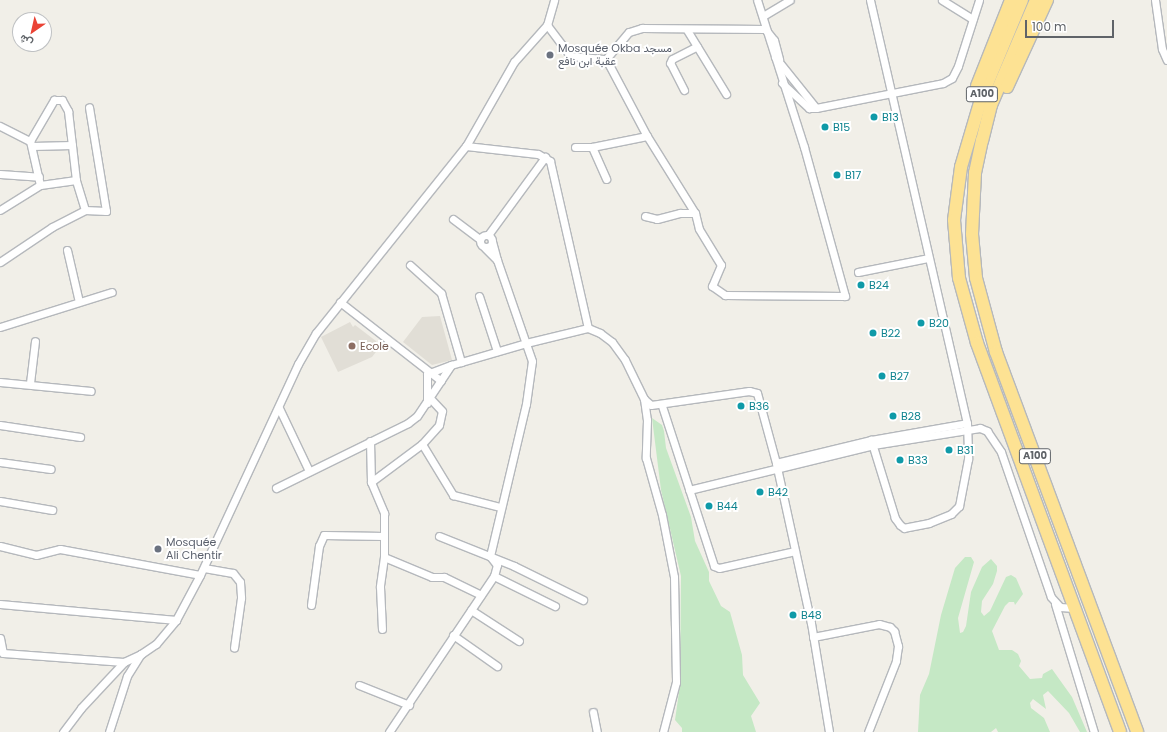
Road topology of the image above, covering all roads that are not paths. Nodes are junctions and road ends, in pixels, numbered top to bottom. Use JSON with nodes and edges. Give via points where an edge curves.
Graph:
{"nodes":[{"id":1,"x":554,"y":0,"type":"edge"},
{"id":2,"x":757,"y":0,"type":"edge"},
{"id":3,"x":790,"y":0,"type":"edge"},
{"id":4,"x":870,"y":0,"type":"edge"},
{"id":5,"x":942,"y":0,"type":"edge"},
{"id":6,"x":979,"y":0,"type":"edge"},
{"id":7,"x":1011,"y":0,"type":"edge"},
{"id":8,"x":1022,"y":0,"type":"edge"},
{"id":9,"x":1036,"y":0,"type":"edge"},
{"id":10,"x":1047,"y":0,"type":"edge"},
{"id":11,"x":1155,"y":0,"type":"edge"},
{"id":12,"x":764,"y":16,"type":"junction"},
{"id":13,"x":973,"y":19,"type":"junction"},
{"id":14,"x":547,"y":25,"type":"junction"},
{"id":15,"x":765,"y":29,"type":"junction"},
{"id":16,"x":688,"y":30,"type":"junction"},
{"id":17,"x":697,"y":46,"type":"junction"},
{"id":18,"x":776,"y":57,"type":"junction"},
{"id":19,"x":606,"y":59,"type":"junction"},
{"id":20,"x":1167,"y":60,"type":"edge"},
{"id":21,"x":782,"y":83,"type":"junction"},
{"id":22,"x":684,"y":90,"type":"dead end"},
{"id":23,"x":726,"y":94,"type":"dead end"},
{"id":24,"x":890,"y":94,"type":"junction"},
{"id":25,"x":89,"y":107,"type":"dead end"},
{"id":26,"x":816,"y":108,"type":"junction"},
{"id":27,"x":0,"y":126,"type":"edge"},
{"id":28,"x":647,"y":136,"type":"junction"},
{"id":29,"x":31,"y":143,"type":"junction"},
{"id":30,"x":72,"y":145,"type":"junction"},
{"id":31,"x":466,"y":146,"type":"junction"},
{"id":32,"x":575,"y":147,"type":"dead end"},
{"id":33,"x":592,"y":147,"type":"junction"},
{"id":34,"x":545,"y":157,"type":"junction"},
{"id":35,"x":975,"y":173,"type":"junction"},
{"id":36,"x":0,"y":174,"type":"edge"},
{"id":37,"x":39,"y":177,"type":"junction"},
{"id":38,"x":606,"y":179,"type":"dead end"},
{"id":39,"x":76,"y":180,"type":"junction"},
{"id":40,"x":40,"y":185,"type":"junction"},
{"id":41,"x":956,"y":192,"type":"junction"},
{"id":42,"x":0,"y":210,"type":"edge"},
{"id":43,"x":85,"y":210,"type":"junction"},
{"id":44,"x":696,"y":213,"type":"junction"},
{"id":45,"x":645,"y":216,"type":"dead end"},
{"id":46,"x":454,"y":219,"type":"dead end"},
{"id":47,"x":480,"y":238,"type":"junction"},
{"id":48,"x":490,"y":238,"type":"junction"},
{"id":49,"x":485,"y":248,"type":"junction"},
{"id":50,"x":67,"y":250,"type":"dead end"},
{"id":51,"x":928,"y":258,"type":"junction"},
{"id":52,"x":497,"y":260,"type":"junction"},
{"id":53,"x":0,"y":262,"type":"edge"},
{"id":54,"x":410,"y":265,"type":"dead end"},
{"id":55,"x":858,"y":272,"type":"dead end"},
{"id":56,"x":112,"y":292,"type":"dead end"},
{"id":57,"x":479,"y":296,"type":"dead end"},
{"id":58,"x":79,"y":302,"type":"junction"},
{"id":59,"x":340,"y":302,"type":"junction"},
{"id":60,"x":0,"y":327,"type":"edge"},
{"id":61,"x":588,"y":328,"type":"junction"},
{"id":62,"x":35,"y":341,"type":"dead end"},
{"id":63,"x":526,"y":343,"type":"junction"},
{"id":64,"x":497,"y":351,"type":"junction"},
{"id":65,"x":461,"y":362,"type":"junction"},
{"id":66,"x":451,"y":365,"type":"junction"},
{"id":67,"x":429,"y":372,"type":"junction"},
{"id":68,"x":441,"y":381,"type":"junction"},
{"id":69,"x":0,"y":382,"type":"edge"},
{"id":70,"x":30,"y":383,"type":"junction"},
{"id":71,"x":91,"y":391,"type":"dead end"},
{"id":72,"x":644,"y":399,"type":"junction"},
{"id":73,"x":428,"y":400,"type":"junction"},
{"id":74,"x":662,"y":406,"type":"junction"},
{"id":75,"x":279,"y":408,"type":"junction"},
{"id":76,"x":0,"y":426,"type":"edge"},
{"id":77,"x":967,"y":426,"type":"junction"},
{"id":78,"x":80,"y":438,"type":"dead end"},
{"id":79,"x":370,"y":441,"type":"junction"},
{"id":80,"x":872,"y":442,"type":"junction"},
{"id":81,"x":422,"y":444,"type":"junction"},
{"id":82,"x":0,"y":462,"type":"edge"},
{"id":83,"x":776,"y":466,"type":"junction"},
{"id":84,"x":51,"y":469,"type":"dead end"},
{"id":85,"x":309,"y":471,"type":"junction"},
{"id":86,"x":371,"y":482,"type":"junction"},
{"id":87,"x":276,"y":488,"type":"dead end"},
{"id":88,"x":689,"y":490,"type":"junction"},
{"id":89,"x":0,"y":500,"type":"edge"},
{"id":90,"x":500,"y":507,"type":"junction"},
{"id":91,"x":52,"y":510,"type":"dead end"},
{"id":92,"x":384,"y":536,"type":"junction"},
{"id":93,"x":439,"y":536,"type":"dead end"},
{"id":94,"x":0,"y":546,"type":"edge"},
{"id":95,"x":795,"y":551,"type":"junction"},
{"id":96,"x":490,"y":556,"type":"junction"},
{"id":97,"x":384,"y":557,"type":"junction"},
{"id":98,"x":202,"y":571,"type":"junction"},
{"id":99,"x":494,"y":576,"type":"junction"},
{"id":100,"x":481,"y":595,"type":"junction"},
{"id":101,"x":583,"y":600,"type":"dead end"},
{"id":102,"x":0,"y":604,"type":"edge"},
{"id":103,"x":1054,"y":604,"type":"junction"},
{"id":104,"x":311,"y":605,"type":"dead end"},
{"id":105,"x":555,"y":606,"type":"dead end"},
{"id":106,"x":1074,"y":608,"type":"junction"},
{"id":107,"x":471,"y":610,"type":"junction"},
{"id":108,"x":176,"y":620,"type":"junction"},
{"id":109,"x":382,"y":629,"type":"dead end"},
{"id":110,"x":453,"y":635,"type":"junction"},
{"id":111,"x":813,"y":637,"type":"junction"},
{"id":112,"x":0,"y":638,"type":"edge"},
{"id":113,"x":519,"y":641,"type":"dead end"},
{"id":114,"x":234,"y":648,"type":"dead end"},
{"id":115,"x":141,"y":654,"type":"junction"},
{"id":116,"x":124,"y":662,"type":"junction"},
{"id":117,"x":497,"y":666,"type":"dead end"},
{"id":118,"x":360,"y":685,"type":"dead end"},
{"id":119,"x":409,"y":705,"type":"junction"},
{"id":120,"x":594,"y":712,"type":"dead end"},
{"id":121,"x":63,"y":732,"type":"edge"},
{"id":122,"x":109,"y":732,"type":"edge"},
{"id":123,"x":390,"y":732,"type":"edge"},
{"id":124,"x":597,"y":732,"type":"edge"},
{"id":125,"x":663,"y":732,"type":"edge"},
{"id":126,"x":829,"y":732,"type":"edge"},
{"id":127,"x":868,"y":732,"type":"edge"},
{"id":128,"x":1094,"y":732,"type":"edge"},
{"id":129,"x":1120,"y":732,"type":"edge"},
{"id":130,"x":1137,"y":732,"type":"edge"}],
"edges":[{"from":1,"to":14,"type":"street"},
{"from":2,"to":12,"type":"street"},
{"from":3,"to":12,"type":"street"},
{"from":4,"to":24,"type":"street"},
{"from":5,"to":13,"type":"street"},
{"from":6,"to":13,"type":"street"},
{"from":7,"to":41,"type":"highway","via":[[975,92],[962,142]]},
{"from":8,"to":41,"type":"highway","name":"A100","number":"A100","via":[[982,96],[966,146]]},
{"from":9,"to":35,"type":"highway","name":"A100","number":"A100","via":[[991,105]]},
{"from":10,"to":35,"type":"highway","via":[[998,110]]},
{"from":11,"to":20,"type":"street","via":[[1162,48]]},
{"from":12,"to":15,"type":"street"},
{"from":13,"to":24,"type":"street","via":[[952,78],[943,83]]},
{"from":14,"to":19,"type":"street","via":[[570,56]]},
{"from":14,"to":31,"type":"street","via":[[514,62]]},
{"from":15,"to":16,"type":"street"},
{"from":15,"to":18,"type":"street"},
{"from":16,"to":17,"type":"street"},
{"from":16,"to":19,"type":"street","via":[[642,28],[629,32]]},
{"from":17,"to":22,"type":"street","via":[[672,59],[670,63]]},
{"from":17,"to":23,"type":"street"},
{"from":18,"to":21,"type":"street"},
{"from":18,"to":26,"type":"street"},
{"from":19,"to":28,"type":"street"},
{"from":21,"to":26,"type":"street","via":[[792,89],[809,108]]},
{"from":21,"to":44,"type":"street","via":[[804,147],[846,296],[726,295],[712,286],[721,265],[699,229]]},
{"from":24,"to":26,"type":"street"},
{"from":24,"to":51,"type":"street"},
{"from":25,"to":43,"type":"street","via":[[106,211]]},
{"from":27,"to":29,"type":"street"},
{"from":28,"to":33,"type":"street"},
{"from":28,"to":44,"type":"street"},
{"from":29,"to":30,"type":"street"},
{"from":29,"to":30,"type":"street","via":[[54,100],[57,99],[66,103]]},
{"from":29,"to":37,"type":"street"},
{"from":30,"to":39,"type":"street"},
{"from":31,"to":34,"type":"street"},
{"from":31,"to":59,"type":"street"},
{"from":32,"to":33,"type":"street"},
{"from":33,"to":38,"type":"street"},
{"from":34,"to":48,"type":"street"},
{"from":34,"to":61,"type":"street","via":[[554,170]]},
{"from":35,"to":130,"type":"highway","name":"A100","number":"A100","via":[[972,234],[976,278],[984,314]]},
{"from":36,"to":37,"type":"street"},
{"from":37,"to":40,"type":"street"},
{"from":39,"to":40,"type":"street"},
{"from":39,"to":43,"type":"street"},
{"from":40,"to":42,"type":"street"},
{"from":41,"to":106,"type":"highway","name":"A100","number":"A100","via":[[955,247],[967,311]]},
{"from":43,"to":53,"type":"street","via":[[52,226]]},
{"from":44,"to":45,"type":"street","via":[[680,213],[657,219]]},
{"from":46,"to":47,"type":"street"},
{"from":47,"to":48,"type":"street"},
{"from":47,"to":49,"type":"street","via":[[480,244]]},
{"from":48,"to":49,"type":"street","via":[[490,246]]},
{"from":48,"to":52,"type":"street"},
{"from":49,"to":52,"type":"street"},
{"from":50,"to":58,"type":"street"},
{"from":51,"to":55,"type":"street"},
{"from":51,"to":77,"type":"street"},
{"from":52,"to":63,"type":"street"},
{"from":54,"to":65,"type":"street","via":[[440,292]]},
{"from":56,"to":58,"type":"street"},
{"from":57,"to":64,"type":"street"},
{"from":58,"to":60,"type":"street"},
{"from":59,"to":67,"type":"street"},
{"from":59,"to":75,"type":"street","via":[[316,332]]},
{"from":61,"to":63,"type":"street"},
{"from":61,"to":72,"type":"street","via":[[600,332],[612,342],[625,360]]},
{"from":62,"to":70,"type":"street"},
{"from":63,"to":64,"type":"street"},
{"from":63,"to":90,"type":"street","via":[[532,361],[526,404]]},
{"from":64,"to":65,"type":"street"},
{"from":65,"to":66,"type":"street"},
{"from":66,"to":67,"type":"street"},
{"from":66,"to":68,"type":"street"},
{"from":67,"to":68,"type":"street"},
{"from":67,"to":73,"type":"street","via":[[426,378]]},
{"from":68,"to":73,"type":"street"},
{"from":69,"to":70,"type":"street"},
{"from":70,"to":71,"type":"street"},
{"from":72,"to":74,"type":"street","via":[[651,405]]},
{"from":72,"to":125,"type":"street","via":[[647,420],[646,458],[662,515],[674,577],[676,682]]},
{"from":73,"to":79,"type":"street","via":[[417,416],[408,423]]},
{"from":73,"to":81,"type":"street","via":[[442,411],[439,425]]},
{"from":74,"to":83,"type":"street","via":[[749,391],[757,393]]},
{"from":74,"to":88,"type":"street"},
{"from":75,"to":85,"type":"street"},
{"from":75,"to":98,"type":"street"},
{"from":76,"to":78,"type":"street"},
{"from":77,"to":80,"type":"street"},
{"from":77,"to":80,"type":"street","via":[[968,459],[959,506],[940,520],[904,528],[895,518]]},
{"from":77,"to":103,"type":"street","via":[[988,431],[996,441]]},
{"from":79,"to":85,"type":"street"},
{"from":79,"to":86,"type":"street"},
{"from":80,"to":83,"type":"street"},
{"from":81,"to":86,"type":"street"},
{"from":81,"to":90,"type":"street","via":[[453,495]]},
{"from":82,"to":84,"type":"street"},
{"from":83,"to":88,"type":"street"},
{"from":83,"to":95,"type":"street"},
{"from":85,"to":87,"type":"street"},
{"from":86,"to":92,"type":"street","via":[[384,513]]},
{"from":88,"to":95,"type":"street","via":[[714,566],[719,568]]},
{"from":89,"to":91,"type":"street"},
{"from":90,"to":96,"type":"street"},
{"from":92,"to":97,"type":"street"},
{"from":92,"to":104,"type":"street","via":[[324,535],[319,546]]},
{"from":93,"to":96,"type":"street"},
{"from":94,"to":98,"type":"street","via":[[36,555],[60,549]]},
{"from":95,"to":111,"type":"street"},
{"from":96,"to":99,"type":"street","via":[[497,565]]},
{"from":96,"to":101,"type":"street"},
{"from":97,"to":100,"type":"street","via":[[432,577],[444,577]]},
{"from":97,"to":109,"type":"street","via":[[380,587]]},
{"from":98,"to":108,"type":"street"},
{"from":98,"to":114,"type":"street","via":[[233,573],[240,582],[241,598]]},
{"from":99,"to":100,"type":"street"},
{"from":99,"to":105,"type":"street"},
{"from":100,"to":107,"type":"street"},
{"from":102,"to":108,"type":"street"},
{"from":103,"to":106,"type":"street"},
{"from":103,"to":128,"type":"street"},
{"from":106,"to":129,"type":"highway","name":"A100","number":"A100"},
{"from":107,"to":110,"type":"street"},
{"from":107,"to":113,"type":"street"},
{"from":108,"to":115,"type":"street","via":[[156,644]]},
{"from":110,"to":117,"type":"street"},
{"from":110,"to":119,"type":"street"},
{"from":111,"to":126,"type":"street"},
{"from":111,"to":127,"type":"street","via":[[879,624],[890,627],[894,632],[898,646],[896,662]]},
{"from":112,"to":116,"type":"street","via":[[3,653]]},
{"from":115,"to":116,"type":"street"},
{"from":115,"to":122,"type":"street","via":[[123,684]]},
{"from":116,"to":121,"type":"street","via":[[81,708]]},
{"from":118,"to":119,"type":"street"},
{"from":119,"to":123,"type":"street"},
{"from":120,"to":124,"type":"street"}]}
